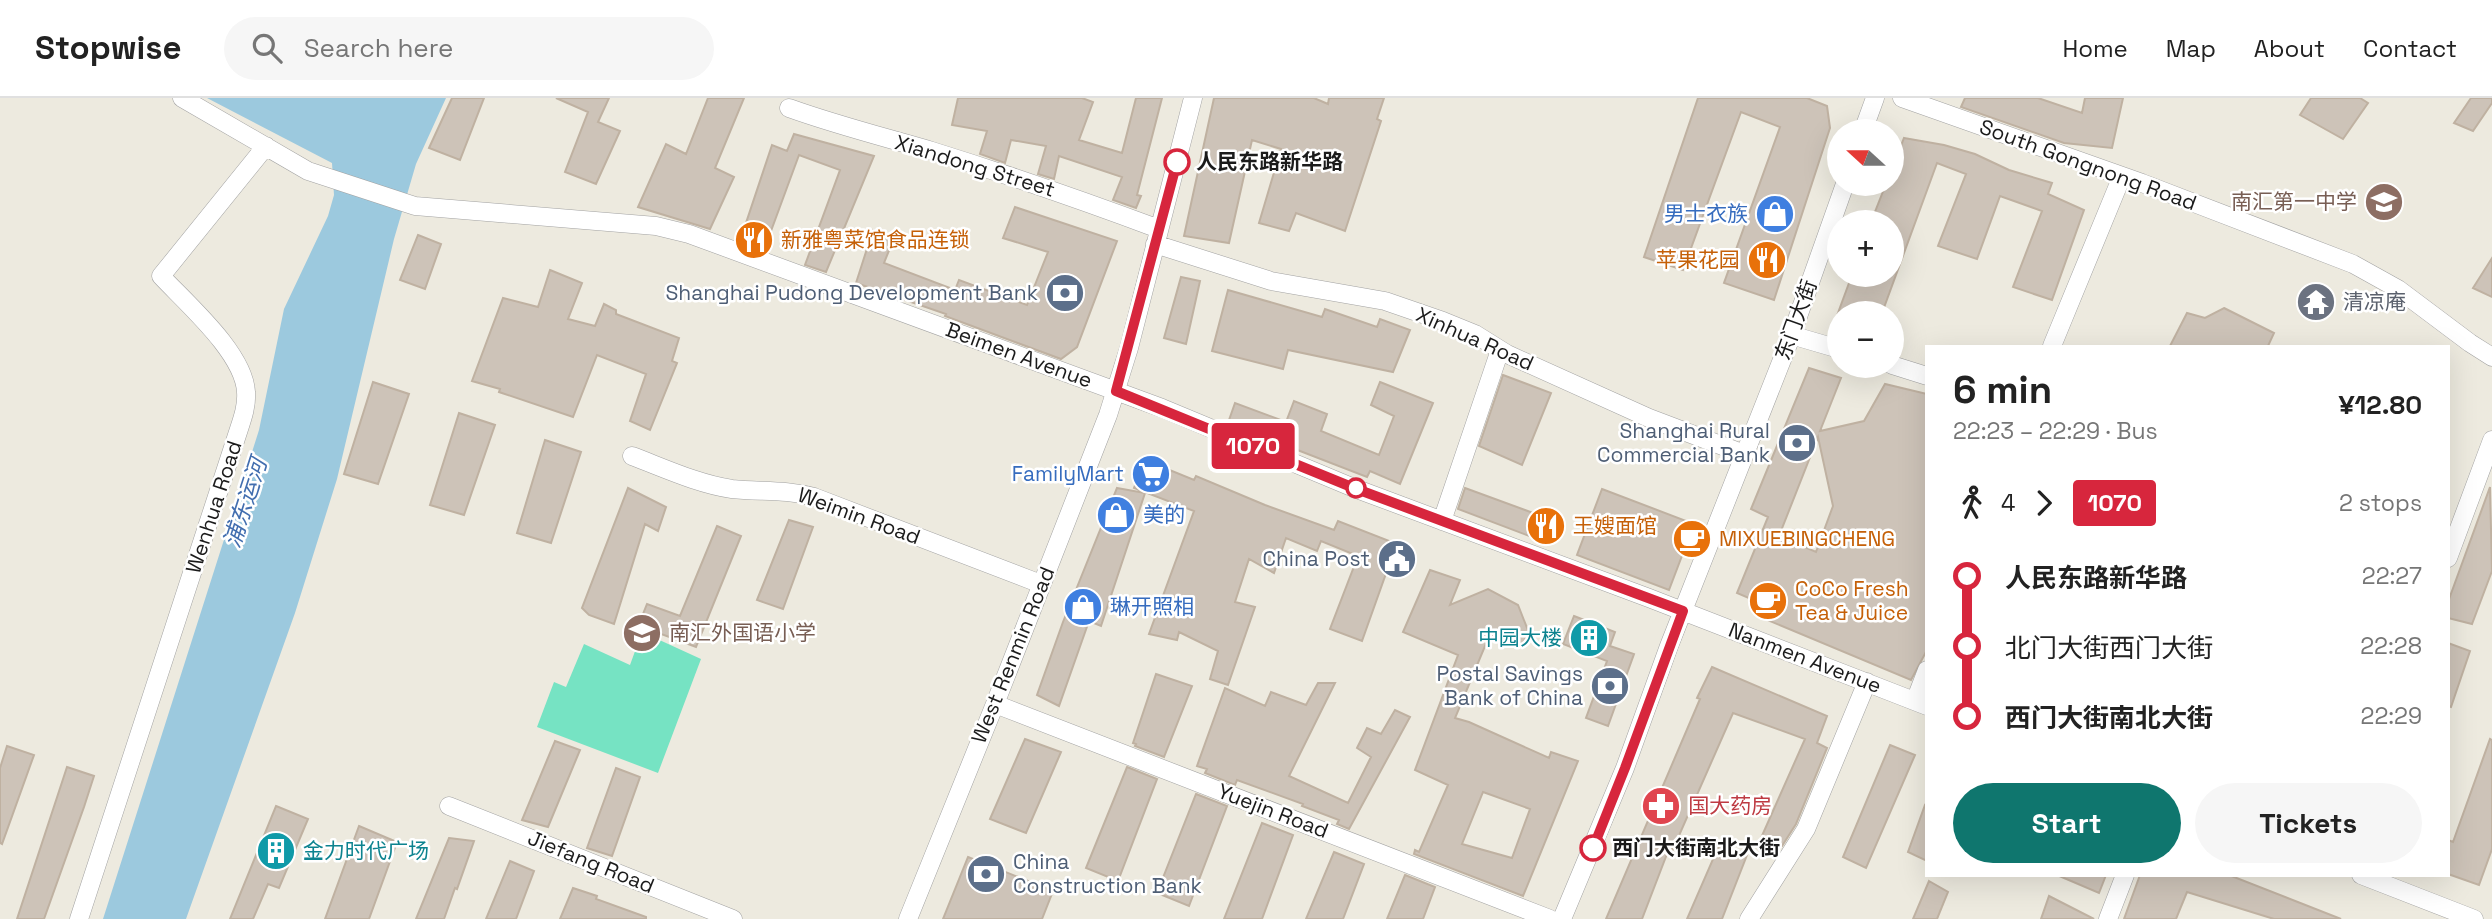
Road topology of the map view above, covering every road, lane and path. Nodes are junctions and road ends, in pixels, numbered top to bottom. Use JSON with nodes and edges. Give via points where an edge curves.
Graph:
{"nodes":[{"id":1,"x":182,"y":98,"type":"edge"},
{"id":2,"x":1193,"y":98,"type":"edge"},
{"id":3,"x":1875,"y":98,"type":"edge"},
{"id":4,"x":1902,"y":98,"type":"edge"},
{"id":5,"x":789,"y":108,"type":"dead end"},
{"id":6,"x":1867,"y":119,"type":"edge"},
{"id":7,"x":266,"y":146,"type":"junction"},
{"id":8,"x":2122,"y":176,"type":"junction"},
{"id":9,"x":1841,"y":196,"type":"edge"},
{"id":10,"x":1157,"y":236,"type":"junction"},
{"id":11,"x":1791,"y":335,"type":"junction"},
{"id":12,"x":2052,"y":345,"type":"edge"},
{"id":13,"x":1827,"y":346,"type":"edge"},
{"id":14,"x":1500,"y":350,"type":"junction"},
{"id":15,"x":2492,"y":357,"type":"edge"},
{"id":16,"x":1904,"y":369,"type":"edge"},
{"id":17,"x":1925,"y":375,"type":"edge"},
{"id":18,"x":1116,"y":391,"type":"junction"},
{"id":19,"x":2492,"y":440,"type":"edge"},
{"id":20,"x":1744,"y":454,"type":"junction"},
{"id":21,"x":632,"y":456,"type":"dead end"},
{"id":22,"x":1442,"y":521,"type":"junction"},
{"id":23,"x":2450,"y":553,"type":"edge"},
{"id":24,"x":1041,"y":584,"type":"junction"},
{"id":25,"x":1683,"y":611,"type":"junction"},
{"id":26,"x":1925,"y":681,"type":"edge"},
{"id":27,"x":1867,"y":682,"type":"junction"},
{"id":28,"x":1921,"y":703,"type":"edge"},
{"id":29,"x":995,"y":704,"type":"junction"},
{"id":30,"x":449,"y":806,"type":"dead end"},
{"id":31,"x":2124,"y":877,"type":"edge"},
{"id":32,"x":2366,"y":877,"type":"edge"},
{"id":33,"x":79,"y":919,"type":"edge"},
{"id":34,"x":733,"y":919,"type":"edge"},
{"id":35,"x":908,"y":919,"type":"edge"},
{"id":36,"x":1550,"y":919,"type":"edge"},
{"id":37,"x":1562,"y":919,"type":"edge"},
{"id":38,"x":1749,"y":919,"type":"edge"},
{"id":39,"x":2108,"y":919,"type":"edge"},
{"id":40,"x":2474,"y":919,"type":"edge"}],
"edges":[{"from":1,"to":7,"type":"street","name":"Beimen Avenue"},
{"from":2,"to":10,"type":"street","name":"West Renmin Road"},
{"from":3,"to":6,"type":"street"},
{"from":4,"to":8,"type":"street","name":"South Gongnong Road"},
{"from":5,"to":10,"type":"street","name":"Xiandong Street","via":[[1021,179]]},
{"from":7,"to":18,"type":"street","name":"Beimen Avenue","via":[[319,175],[415,206],[677,231]]},
{"from":7,"to":33,"type":"street","name":"Wenhua Road","via":[[161,275],[233,355],[244,379],[246,402]]},
{"from":8,"to":12,"type":"street"},
{"from":8,"to":15,"type":"street","name":"South Gongnong Road","via":[[2353,264],[2398,289]]},
{"from":9,"to":11,"type":"street","name":"东门大街"},
{"from":10,"to":14,"type":"street","name":"Xinhua Road","via":[[1271,281],[1385,301],[1475,334]]},
{"from":10,"to":18,"type":"street","name":"West Renmin Road"},
{"from":11,"to":13,"type":"street"},
{"from":11,"to":20,"type":"street","name":"东门大街"},
{"from":14,"to":20,"type":"street","name":"Xinhua Road","via":[[1649,418]]},
{"from":14,"to":22,"type":"street"},
{"from":16,"to":17,"type":"street"},
{"from":18,"to":22,"type":"street","name":"Beimen Avenue"},
{"from":18,"to":24,"type":"street","name":"West Renmin Road"},
{"from":19,"to":23,"type":"street"},
{"from":20,"to":25,"type":"street","name":"东门大街"},
{"from":21,"to":24,"type":"street","name":"Weimin Road","via":[[714,485],[814,497]]},
{"from":22,"to":25,"type":"street","name":"Beimen Avenue"},
{"from":24,"to":29,"type":"street","name":"West Renmin Road"},
{"from":25,"to":27,"type":"street","name":"Nanmen Avenue"},
{"from":25,"to":37,"type":"street","name":"东门大街"},
{"from":26,"to":28,"type":"street"},
{"from":27,"to":28,"type":"street","name":"Nanmen Avenue"},
{"from":27,"to":38,"type":"street","via":[[1806,829]]},
{"from":29,"to":35,"type":"street","name":"West Renmin Road"},
{"from":29,"to":36,"type":"street","name":"Yuejin Road"},
{"from":30,"to":34,"type":"street","name":"Jiefang Road"},
{"from":31,"to":39,"type":"street"},
{"from":32,"to":40,"type":"street"}]}
